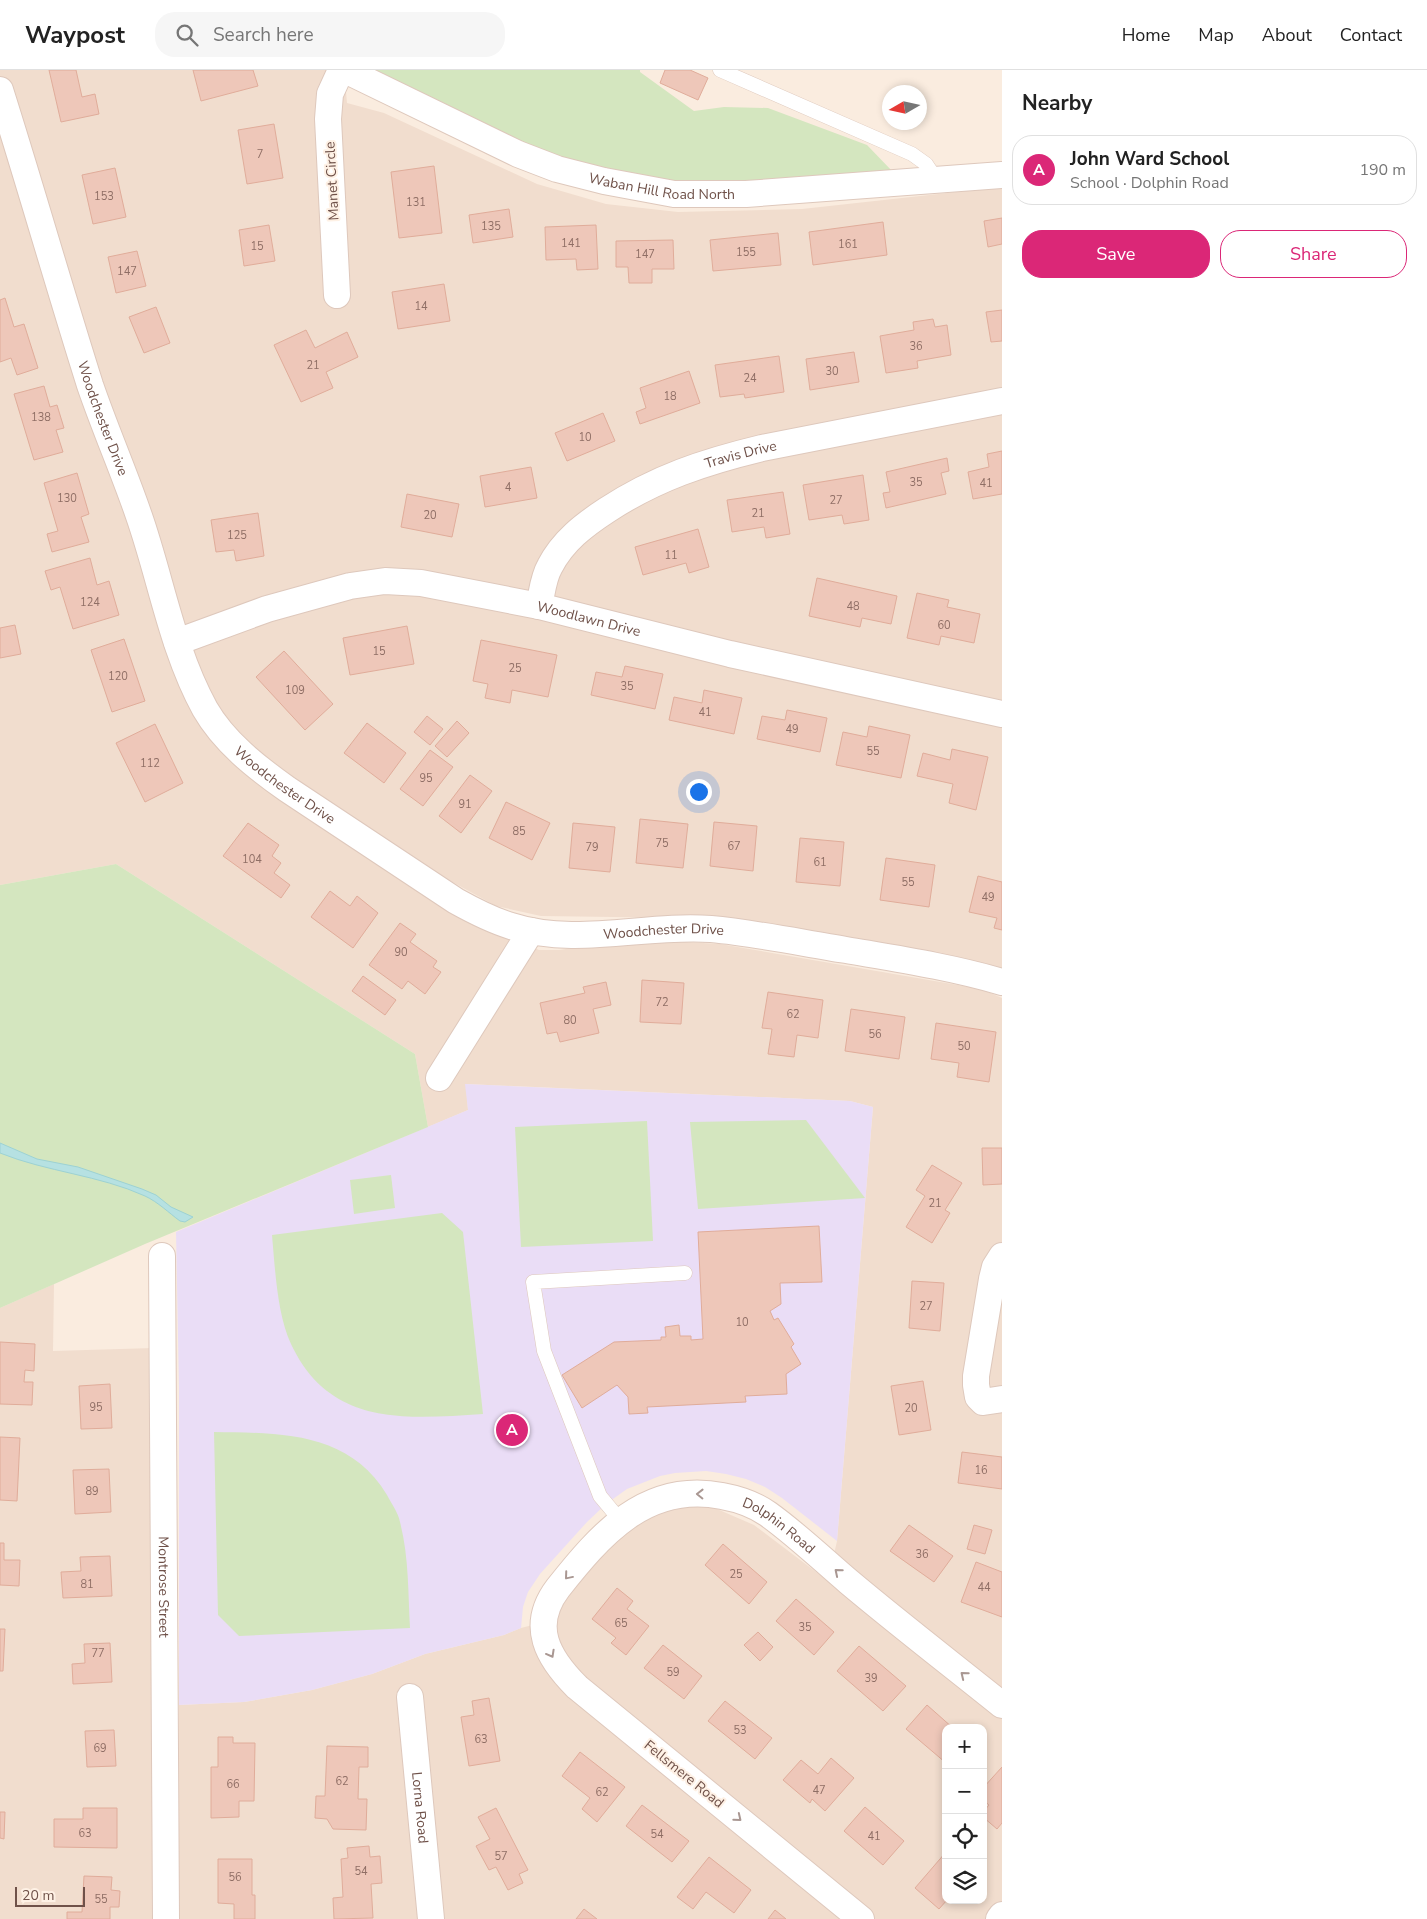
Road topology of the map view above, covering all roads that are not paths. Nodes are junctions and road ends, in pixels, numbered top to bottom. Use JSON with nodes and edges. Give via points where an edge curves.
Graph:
{"nodes":[{"id":1,"x":341,"y":70,"type":"edge"},
{"id":2,"x":345,"y":70,"type":"edge"},
{"id":3,"x":720,"y":70,"type":"edge"},
{"id":4,"x":0,"y":90,"type":"edge"},
{"id":5,"x":1002,"y":175,"type":"edge"},
{"id":6,"x":936,"y":179,"type":"junction"},
{"id":7,"x":337,"y":295,"type":"dead end"},
{"id":8,"x":1002,"y":401,"type":"edge"},
{"id":9,"x":539,"y":606,"type":"junction"},
{"id":10,"x":177,"y":642,"type":"junction"},
{"id":11,"x":1002,"y":714,"type":"edge"},
{"id":12,"x":531,"y":931,"type":"junction"},
{"id":13,"x":1002,"y":982,"type":"edge"},
{"id":14,"x":439,"y":1078,"type":"dead end"},
{"id":15,"x":162,"y":1256,"type":"dead end"},
{"id":16,"x":1002,"y":1256,"type":"edge"},
{"id":17,"x":684,"y":1273,"type":"dead end"},
{"id":18,"x":1002,"y":1399,"type":"edge"},
{"id":19,"x":620,"y":1520,"type":"junction"},
{"id":20,"x":547,"y":1607,"type":"joint"},
{"id":21,"x":410,"y":1697,"type":"dead end"},
{"id":22,"x":1002,"y":1705,"type":"edge"},
{"id":23,"x":1002,"y":1915,"type":"edge"},
{"id":24,"x":166,"y":1919,"type":"edge"},
{"id":25,"x":430,"y":1919,"type":"edge"},
{"id":26,"x":861,"y":1919,"type":"edge"},
{"id":27,"x":999,"y":1919,"type":"edge"}],
"edges":[{"from":1,"to":7,"type":"street","name":"Manet Circle","via":[[330,94],[328,119]]},
{"from":2,"to":6,"type":"street","name":"Waban Hill Road North","via":[[518,154],[558,170],[604,182],[674,194],[711,194]]},
{"from":3,"to":6,"type":"lane","via":[[912,154],[926,164]]},
{"from":4,"to":10,"type":"street","name":"Woodchester Drive","via":[[91,387],[139,516]]},
{"from":5,"to":6,"type":"street","name":"Waban Hill Road North"},
{"from":8,"to":9,"type":"street","name":"Travis Drive","via":[[730,455],[671,475],[623,500],[577,532],[549,567]]},
{"from":9,"to":10,"type":"street","name":"Woodlawn Drive","via":[[421,583],[384,581],[350,586],[267,609]]},
{"from":9,"to":11,"type":"street","name":"Woodlawn Drive","via":[[730,654]]},
{"from":10,"to":12,"type":"street","name":"Woodchester Drive","via":[[206,711],[233,745],[265,774],[456,901],[483,916]]},
{"from":12,"to":13,"type":"street","name":"Woodchester Drive","via":[[573,934],[712,929],[946,968]]},
{"from":12,"to":14,"type":"street"},
{"from":15,"to":24,"type":"street","name":"Montrose Street"},
{"from":16,"to":18,"type":"street","via":[[992,1279],[976,1376],[981,1400],[986,1403]]},
{"from":17,"to":19,"type":"lane","via":[[533,1282],[544,1351],[600,1496]]},
{"from":19,"to":20,"type":"street","name":"Dolphin Road","one_way":true,"via":[[567,1577]]},
{"from":22,"to":19,"type":"street","name":"Dolphin Road","one_way":true,"via":[[767,1514],[750,1504],[712,1494],[680,1495],[648,1504]]},
{"from":20,"to":26,"type":"street","name":"Fellsmere Road","one_way":true,"via":[[543,1626],[546,1646],[572,1682]]},
{"from":21,"to":25,"type":"street","name":"Lorna Road"},
{"from":23,"to":27,"type":"street"}]}
